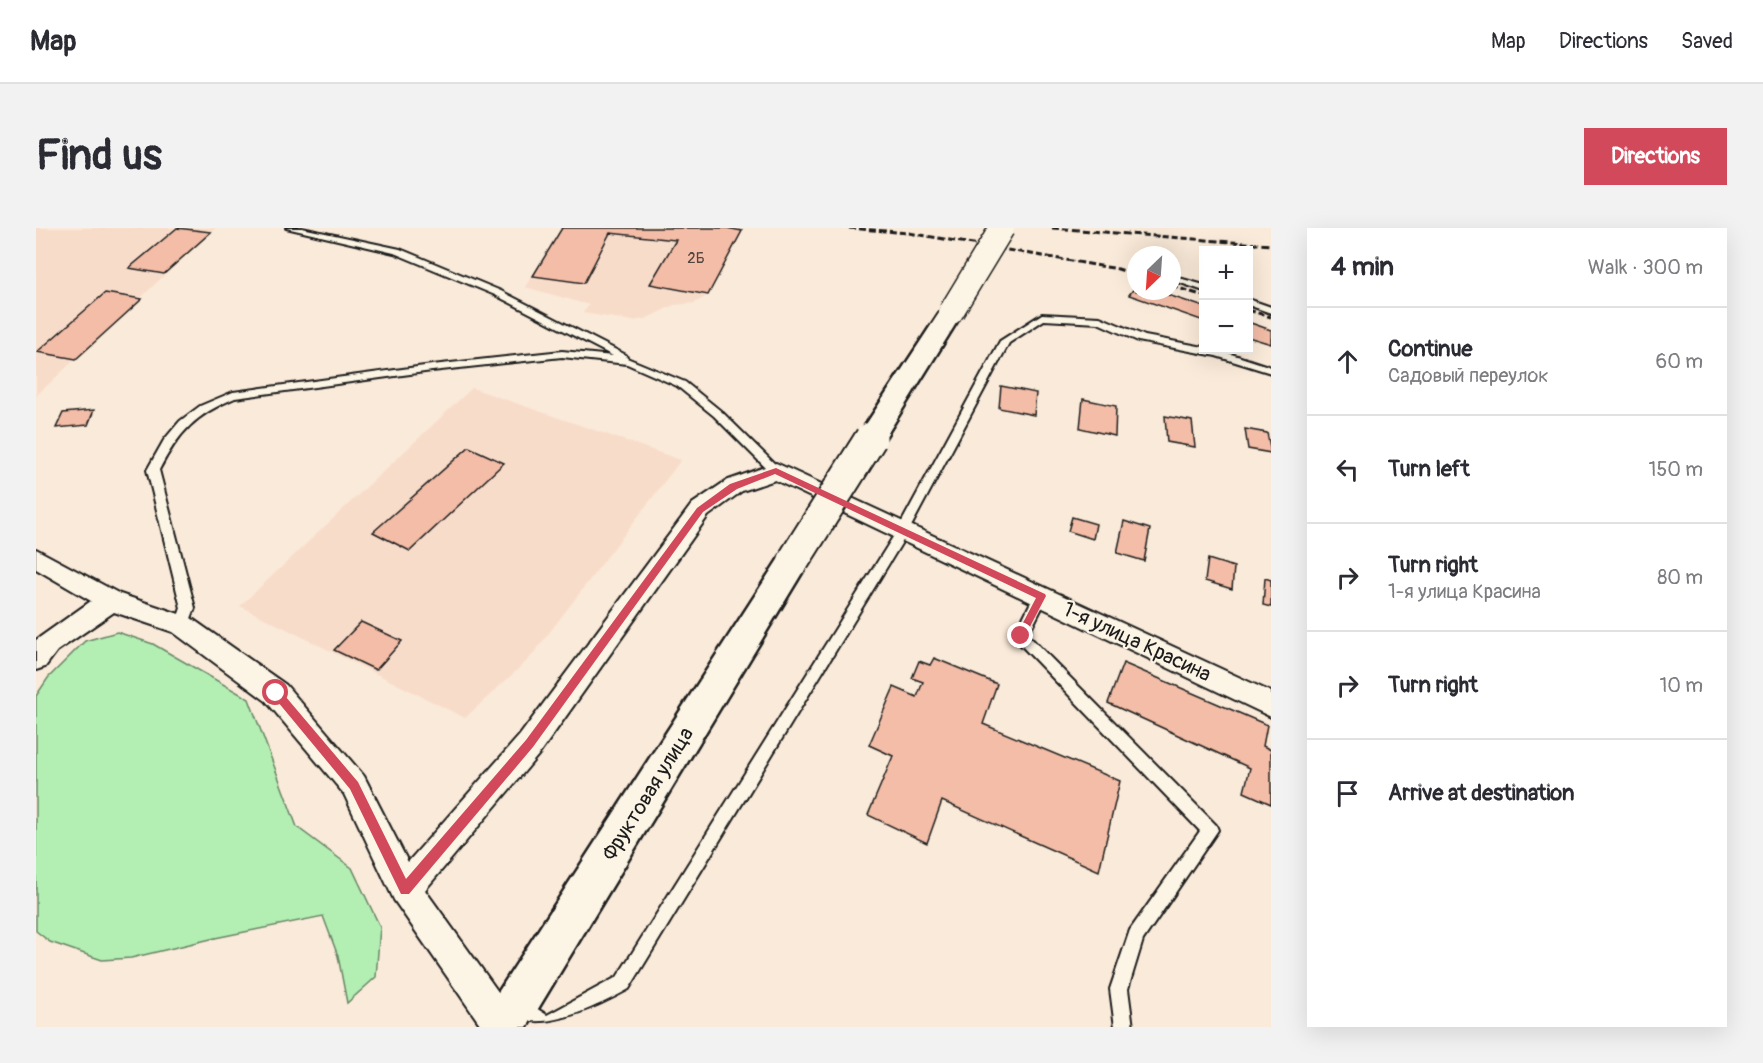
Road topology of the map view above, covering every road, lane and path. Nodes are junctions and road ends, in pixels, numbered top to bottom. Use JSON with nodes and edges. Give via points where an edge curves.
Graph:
{"nodes":[{"id":1,"x":290,"y":228,"type":"edge"},
{"id":2,"x":1002,"y":228,"type":"edge"},
{"id":3,"x":1181,"y":280,"type":"edge"},
{"id":4,"x":1199,"y":287,"type":"edge"},
{"id":5,"x":1253,"y":304,"type":"edge"},
{"id":6,"x":1271,"y":310,"type":"edge"},
{"id":7,"x":629,"y":361,"type":"junction"},
{"id":8,"x":1271,"y":370,"type":"edge"},
{"id":9,"x":776,"y":471,"type":"junction"},
{"id":10,"x":903,"y":531,"type":"junction"},
{"id":11,"x":36,"y":558,"type":"edge"},
{"id":12,"x":1041,"y":596,"type":"junction"},
{"id":13,"x":111,"y":601,"type":"junction"},
{"id":14,"x":182,"y":625,"type":"junction"},
{"id":15,"x":36,"y":659,"type":"edge"},
{"id":16,"x":1271,"y":705,"type":"edge"},
{"id":17,"x":405,"y":889,"type":"junction"},
{"id":18,"x":507,"y":1019,"type":"edge"},
{"id":19,"x":1124,"y":1027,"type":"edge"}],
"edges":[{"from":1,"to":7,"type":"lane","via":[[398,251],[498,293]]},
{"from":2,"to":18,"type":"main road","name":"Фруктовая улица","bridge":true},
{"from":3,"to":4,"type":"lane"},
{"from":5,"to":6,"type":"lane"},
{"from":7,"to":9,"type":"lane","via":[[681,384]]},
{"from":7,"to":14,"type":"lane","via":[[562,354],[432,368],[233,395],[202,407],[172,434],[153,470],[189,608]]},
{"from":8,"to":10,"type":"lane","via":[[1218,353],[1142,339],[1100,320],[1042,317],[1005,341]]},
{"from":9,"to":10,"type":"street","name":"1-я улица Красина"},
{"from":9,"to":17,"type":"street","via":[[734,486],[700,510],[530,744]]},
{"from":10,"to":12,"type":"street","name":"1-я улица Красина"},
{"from":10,"to":18,"type":"lane","via":[[623,983],[546,1024]]},
{"from":11,"to":13,"type":"street"},
{"from":12,"to":16,"type":"street","name":"1-я улица Красина"},
{"from":12,"to":19,"type":"lane","via":[[1021,636],[1210,830],[1136,936],[1119,989]]},
{"from":13,"to":14,"type":"street"},
{"from":13,"to":15,"type":"street","via":[[48,644]]},
{"from":14,"to":17,"type":"street","via":[[276,693],[354,785]]},
{"from":17,"to":18,"type":"street"}]}
